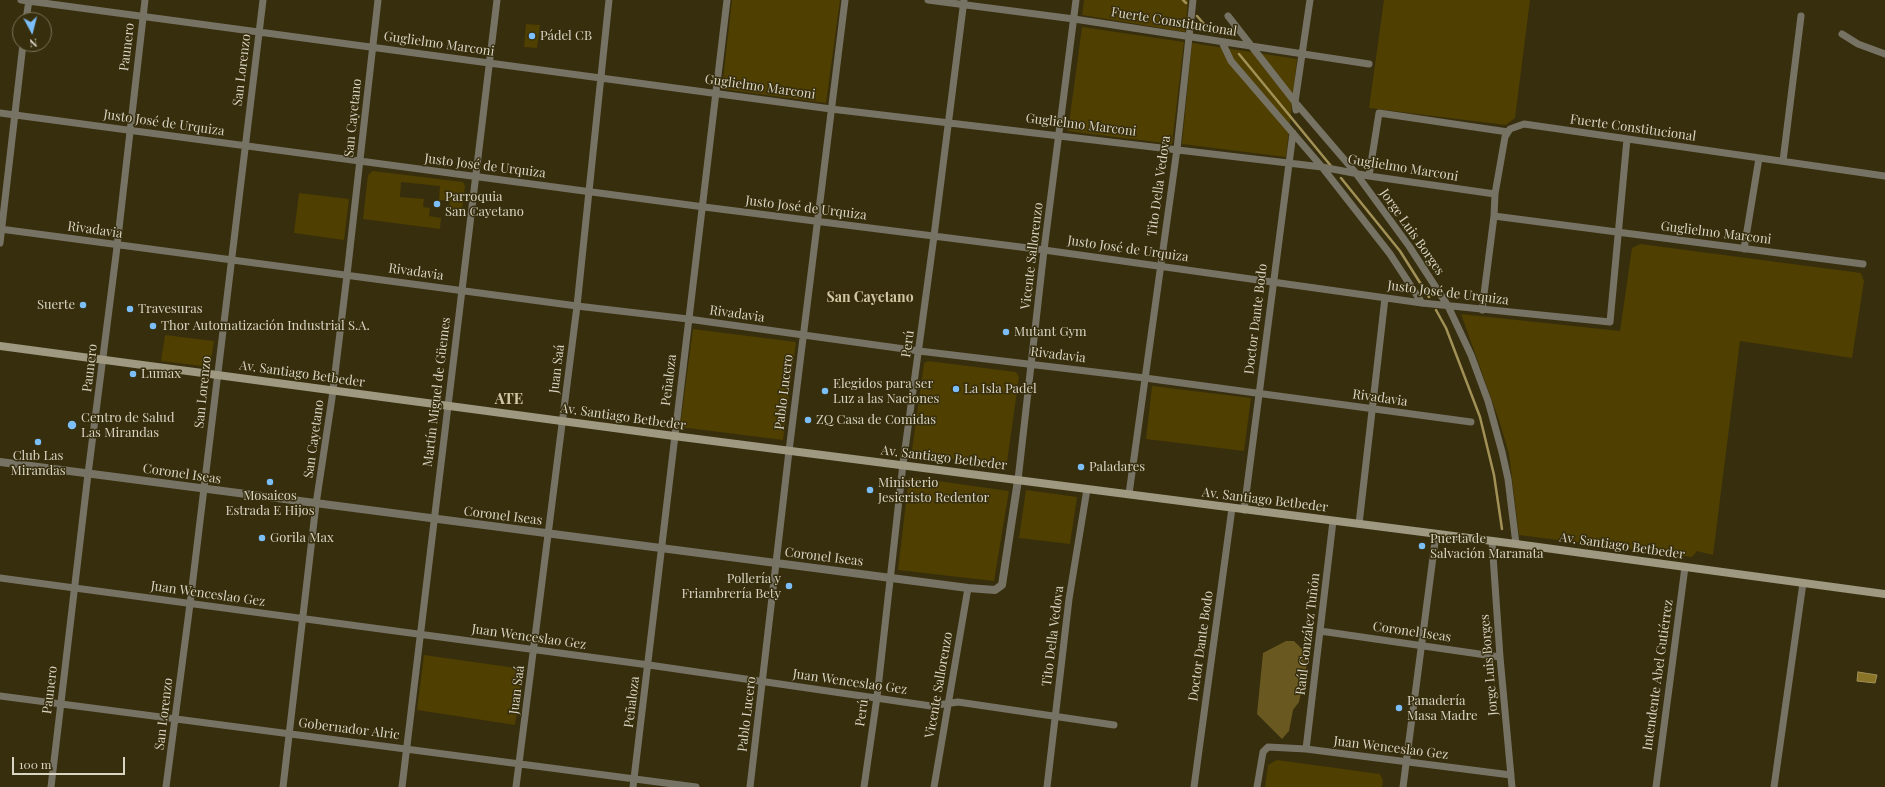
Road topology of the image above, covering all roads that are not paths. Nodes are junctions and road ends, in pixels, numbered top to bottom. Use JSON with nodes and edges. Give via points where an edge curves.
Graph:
{"nodes":[{"id":1,"x":26,"y":0,"type":"edge"},
{"id":2,"x":145,"y":0,"type":"edge"},
{"id":3,"x":263,"y":0,"type":"edge"},
{"id":4,"x":378,"y":0,"type":"edge"},
{"id":5,"x":496,"y":0,"type":"edge"},
{"id":6,"x":609,"y":0,"type":"edge"},
{"id":7,"x":727,"y":0,"type":"edge"},
{"id":8,"x":845,"y":0,"type":"edge"},
{"id":9,"x":928,"y":0,"type":"edge"},
{"id":10,"x":1076,"y":0,"type":"edge"},
{"id":11,"x":1193,"y":0,"type":"edge"},
{"id":12,"x":1310,"y":0,"type":"edge"},
{"id":13,"x":964,"y":2,"type":"edge"},
{"id":14,"x":26,"y":12,"type":"edge"},
{"id":15,"x":143,"y":16,"type":"junction"},
{"id":16,"x":1228,"y":16,"type":"dead end"},
{"id":17,"x":1801,"y":16,"type":"dead end"},
{"id":18,"x":1074,"y":19,"type":"junction"},
{"id":19,"x":259,"y":32,"type":"junction"},
{"id":20,"x":1842,"y":34,"type":"dead end"},
{"id":21,"x":1188,"y":37,"type":"junction"},
{"id":22,"x":1222,"y":42,"type":"junction"},
{"id":23,"x":1252,"y":46,"type":"junction"},
{"id":24,"x":372,"y":47,"type":"junction"},
{"id":25,"x":22,"y":52,"type":"edge"},
{"id":26,"x":1885,"y":54,"type":"edge"},
{"id":27,"x":1303,"y":55,"type":"junction"},
{"id":28,"x":489,"y":62,"type":"junction"},
{"id":29,"x":1369,"y":64,"type":"dead end"},
{"id":30,"x":600,"y":77,"type":"junction"},
{"id":31,"x":717,"y":93,"type":"junction"},
{"id":32,"x":1295,"y":102,"type":"junction"},
{"id":33,"x":831,"y":108,"type":"junction"},
{"id":34,"x":1296,"y":110,"type":"dead end"},
{"id":35,"x":0,"y":113,"type":"edge"},
{"id":36,"x":14,"y":115,"type":"junction"},
{"id":37,"x":948,"y":122,"type":"junction"},
{"id":38,"x":130,"y":131,"type":"junction"},
{"id":39,"x":1508,"y":132,"type":"junction"},
{"id":40,"x":1293,"y":133,"type":"junction"},
{"id":41,"x":1060,"y":135,"type":"junction"},
{"id":42,"x":1627,"y":139,"type":"junction"},
{"id":43,"x":245,"y":146,"type":"junction"},
{"id":44,"x":1176,"y":149,"type":"junction"},
{"id":45,"x":1759,"y":158,"type":"junction"},
{"id":46,"x":360,"y":161,"type":"junction"},
{"id":47,"x":1782,"y":161,"type":"junction"},
{"id":48,"x":1289,"y":163,"type":"junction"},
{"id":49,"x":1322,"y":167,"type":"junction"},
{"id":50,"x":1355,"y":172,"type":"junction"},
{"id":51,"x":1369,"y":176,"type":"junction"},
{"id":52,"x":1885,"y":176,"type":"edge"},
{"id":53,"x":475,"y":178,"type":"junction"},
{"id":54,"x":589,"y":191,"type":"junction"},
{"id":55,"x":1495,"y":194,"type":"junction"},
{"id":56,"x":704,"y":207,"type":"junction"},
{"id":57,"x":1494,"y":216,"type":"junction"},
{"id":58,"x":818,"y":222,"type":"junction"},
{"id":59,"x":1,"y":229,"type":"edge"},
{"id":60,"x":1618,"y":232,"type":"junction"},
{"id":61,"x":934,"y":236,"type":"junction"},
{"id":62,"x":0,"y":243,"type":"edge"},
{"id":63,"x":117,"y":245,"type":"junction"},
{"id":64,"x":1044,"y":250,"type":"junction"},
{"id":65,"x":1744,"y":250,"type":"junction"},
{"id":66,"x":230,"y":260,"type":"junction"},
{"id":67,"x":1863,"y":264,"type":"dead end"},
{"id":68,"x":1160,"y":266,"type":"junction"},
{"id":69,"x":347,"y":275,"type":"junction"},
{"id":70,"x":1272,"y":282,"type":"junction"},
{"id":71,"x":462,"y":290,"type":"junction"},
{"id":72,"x":1385,"y":298,"type":"junction"},
{"id":73,"x":1422,"y":303,"type":"junction"},
{"id":74,"x":577,"y":306,"type":"junction"},
{"id":75,"x":1448,"y":306,"type":"junction"},
{"id":76,"x":1482,"y":310,"type":"junction"},
{"id":77,"x":688,"y":319,"type":"junction"},
{"id":78,"x":803,"y":335,"type":"junction"},
{"id":79,"x":0,"y":346,"type":"edge"},
{"id":80,"x":919,"y":351,"type":"junction"},
{"id":81,"x":103,"y":359,"type":"junction"},
{"id":82,"x":1032,"y":364,"type":"junction"},
{"id":83,"x":216,"y":374,"type":"junction"},
{"id":84,"x":1145,"y":378,"type":"junction"},
{"id":85,"x":333,"y":390,"type":"junction"},
{"id":86,"x":1258,"y":393,"type":"junction"},
{"id":87,"x":448,"y":406,"type":"junction"},
{"id":88,"x":1372,"y":409,"type":"junction"},
{"id":89,"x":562,"y":421,"type":"junction"},
{"id":90,"x":1471,"y":422,"type":"dead end"},
{"id":91,"x":674,"y":436,"type":"junction"},
{"id":92,"x":789,"y":450,"type":"junction"},
{"id":93,"x":0,"y":462,"type":"edge"},
{"id":94,"x":903,"y":464,"type":"junction"},
{"id":95,"x":88,"y":474,"type":"junction"},
{"id":96,"x":1018,"y":480,"type":"junction"},
{"id":97,"x":204,"y":489,"type":"junction"},
{"id":98,"x":1087,"y":489,"type":"junction"},
{"id":99,"x":1129,"y":494,"type":"junction"},
{"id":100,"x":316,"y":504,"type":"junction"},
{"id":101,"x":1232,"y":508,"type":"junction"},
{"id":102,"x":1244,"y":510,"type":"junction"},
{"id":103,"x":434,"y":519,"type":"junction"},
{"id":104,"x":1333,"y":521,"type":"junction"},
{"id":105,"x":1359,"y":524,"type":"junction"},
{"id":106,"x":548,"y":533,"type":"junction"},
{"id":107,"x":1436,"y":534,"type":"junction"},
{"id":108,"x":1492,"y":541,"type":"junction"},
{"id":109,"x":1516,"y":544,"type":"junction"},
{"id":110,"x":662,"y":548,"type":"junction"},
{"id":111,"x":777,"y":562,"type":"junction"},
{"id":112,"x":1685,"y":567,"type":"junction"},
{"id":113,"x":889,"y":577,"type":"junction"},
{"id":114,"x":0,"y":578,"type":"edge"},
{"id":115,"x":1803,"y":583,"type":"junction"},
{"id":116,"x":1002,"y":585,"type":"joint"},
{"id":117,"x":75,"y":588,"type":"junction"},
{"id":118,"x":968,"y":588,"type":"junction"},
{"id":119,"x":1885,"y":594,"type":"edge"},
{"id":120,"x":190,"y":604,"type":"junction"},
{"id":121,"x":303,"y":619,"type":"junction"},
{"id":122,"x":1320,"y":632,"type":"junction"},
{"id":123,"x":420,"y":634,"type":"junction"},
{"id":124,"x":1422,"y":645,"type":"junction"},
{"id":125,"x":534,"y":650,"type":"junction"},
{"id":126,"x":1500,"y":657,"type":"junction"},
{"id":127,"x":649,"y":665,"type":"junction"},
{"id":128,"x":763,"y":682,"type":"junction"},
{"id":129,"x":0,"y":696,"type":"edge"},
{"id":130,"x":876,"y":697,"type":"junction"},
{"id":131,"x":948,"y":703,"type":"junction"},
{"id":132,"x":61,"y":704,"type":"junction"},
{"id":133,"x":1055,"y":716,"type":"junction"},
{"id":134,"x":175,"y":719,"type":"junction"},
{"id":135,"x":1114,"y":725,"type":"dead end"},
{"id":136,"x":289,"y":734,"type":"junction"},
{"id":137,"x":406,"y":749,"type":"junction"},
{"id":138,"x":1306,"y":749,"type":"junction"},
{"id":139,"x":1407,"y":761,"type":"junction"},
{"id":140,"x":520,"y":764,"type":"junction"},
{"id":141,"x":1511,"y":775,"type":"junction"},
{"id":142,"x":634,"y":779,"type":"junction"},
{"id":143,"x":51,"y":787,"type":"edge"},
{"id":144,"x":166,"y":787,"type":"edge"},
{"id":145,"x":283,"y":787,"type":"edge"},
{"id":146,"x":402,"y":787,"type":"edge"},
{"id":147,"x":516,"y":787,"type":"edge"},
{"id":148,"x":633,"y":787,"type":"edge"},
{"id":149,"x":696,"y":787,"type":"edge"},
{"id":150,"x":750,"y":787,"type":"edge"},
{"id":151,"x":864,"y":787,"type":"edge"},
{"id":152,"x":934,"y":787,"type":"edge"},
{"id":153,"x":1047,"y":787,"type":"edge"},
{"id":154,"x":1194,"y":787,"type":"edge"},
{"id":155,"x":1257,"y":787,"type":"edge"},
{"id":156,"x":1403,"y":787,"type":"edge"},
{"id":157,"x":1512,"y":787,"type":"edge"},
{"id":158,"x":1656,"y":787,"type":"edge"},
{"id":159,"x":1774,"y":787,"type":"edge"}],
"edges":[{"from":1,"to":14,"type":"street"},
{"from":1,"to":15,"type":"street","name":"Guglielmo Marconi"},
{"from":2,"to":15,"type":"street","name":"Paunero"},
{"from":3,"to":19,"type":"street","name":"San Lorenzo"},
{"from":4,"to":24,"type":"street","name":"San Cayetano"},
{"from":5,"to":28,"type":"street","name":"Martín Miguel de Güemes"},
{"from":6,"to":30,"type":"street","name":"Juan Saá"},
{"from":7,"to":31,"type":"street","name":"Peñaloza"},
{"from":8,"to":33,"type":"street","name":"Pablo Lucero"},
{"from":9,"to":13,"type":"street","name":"Fuerte Constitucional"},
{"from":10,"to":18,"type":"street","name":"Vicente Sallorenzo"},
{"from":11,"to":21,"type":"street","name":"Tito Della Vedova"},
{"from":12,"to":27,"type":"street"},
{"from":13,"to":18,"type":"street","name":"Fuerte Constitucional"},
{"from":13,"to":37,"type":"street","name":"Perú"},
{"from":15,"to":19,"type":"street","name":"Guglielmo Marconi"},
{"from":15,"to":38,"type":"street","name":"Paunero"},
{"from":16,"to":23,"type":"street","name":"Jorge Luis Borges"},
{"from":17,"to":47,"type":"street"},
{"from":18,"to":21,"type":"street","name":"Fuerte Constitucional"},
{"from":18,"to":41,"type":"street","name":"Vicente Sallorenzo"},
{"from":19,"to":24,"type":"street","name":"Guglielmo Marconi"},
{"from":19,"to":43,"type":"street","name":"San Lorenzo"},
{"from":20,"to":26,"type":"street","via":[[1858,44]]},
{"from":21,"to":22,"type":"street","name":"Fuerte Constitucional"},
{"from":21,"to":44,"type":"street","name":"Tito Della Vedova"},
{"from":22,"to":23,"type":"street","name":"Fuerte Constitucional"},
{"from":22,"to":40,"type":"street","via":[[1232,61]]},
{"from":23,"to":27,"type":"street","name":"Fuerte Constitucional"},
{"from":23,"to":32,"type":"street","name":"Jorge Luis Borges"},
{"from":24,"to":28,"type":"street","name":"Guglielmo Marconi"},
{"from":24,"to":46,"type":"street","name":"San Cayetano"},
{"from":25,"to":36,"type":"street"},
{"from":27,"to":29,"type":"street","name":"Fuerte Constitucional"},
{"from":27,"to":32,"type":"street"},
{"from":28,"to":30,"type":"street","name":"Guglielmo Marconi"},
{"from":28,"to":53,"type":"street","name":"Martín Miguel de Güemes"},
{"from":30,"to":31,"type":"street","name":"Guglielmo Marconi"},
{"from":30,"to":54,"type":"street","name":"Juan Saá"},
{"from":31,"to":33,"type":"street","name":"Guglielmo Marconi"},
{"from":31,"to":56,"type":"street","name":"Peñaloza"},
{"from":32,"to":34,"type":"street"},
{"from":32,"to":50,"type":"street","name":"Jorge Luis Borges"},
{"from":33,"to":37,"type":"street","name":"Guglielmo Marconi"},
{"from":33,"to":58,"type":"street","name":"Pablo Lucero"},
{"from":35,"to":36,"type":"street","name":"Justo José de Urquiza"},
{"from":36,"to":38,"type":"street","name":"Justo José de Urquiza"},
{"from":36,"to":59,"type":"street"},
{"from":37,"to":41,"type":"street","name":"Guglielmo Marconi"},
{"from":37,"to":61,"type":"street","name":"Perú"},
{"from":38,"to":43,"type":"street","name":"Justo José de Urquiza"},
{"from":38,"to":63,"type":"street","name":"Paunero"},
{"from":39,"to":42,"type":"street","name":"Fuerte Constitucional","via":[[1524,124]]},
{"from":39,"to":51,"type":"street","via":[[1379,114]]},
{"from":39,"to":55,"type":"street"},
{"from":40,"to":48,"type":"street","name":"Doctor Dante Bodo"},
{"from":40,"to":49,"type":"street"},
{"from":41,"to":44,"type":"street","name":"Guglielmo Marconi"},
{"from":41,"to":64,"type":"street","name":"Vicente Sallorenzo"},
{"from":42,"to":45,"type":"street","name":"Fuerte Constitucional"},
{"from":42,"to":60,"type":"street"},
{"from":43,"to":46,"type":"street","name":"Justo José de Urquiza"},
{"from":43,"to":66,"type":"street","name":"San Lorenzo"},
{"from":44,"to":48,"type":"street","name":"Guglielmo Marconi"},
{"from":44,"to":68,"type":"street","name":"Tito Della Vedova"},
{"from":45,"to":47,"type":"street","name":"Fuerte Constitucional"},
{"from":45,"to":65,"type":"street"},
{"from":46,"to":53,"type":"street","name":"Justo José de Urquiza"},
{"from":46,"to":69,"type":"street","name":"San Cayetano"},
{"from":47,"to":52,"type":"street","name":"Fuerte Constitucional"},
{"from":48,"to":49,"type":"street","name":"Guglielmo Marconi"},
{"from":48,"to":70,"type":"street","name":"Doctor Dante Bodo"},
{"from":49,"to":50,"type":"street","name":"Guglielmo Marconi"},
{"from":49,"to":73,"type":"street","via":[[1390,254]]},
{"from":50,"to":51,"type":"street","name":"Guglielmo Marconi"},
{"from":50,"to":75,"type":"street","name":"Jorge Luis Borges","via":[[1410,246]]},
{"from":51,"to":55,"type":"street","name":"Guglielmo Marconi"},
{"from":53,"to":54,"type":"street","name":"Justo José de Urquiza"},
{"from":53,"to":71,"type":"street","name":"Martín Miguel de Güemes"},
{"from":54,"to":56,"type":"street","name":"Justo José de Urquiza"},
{"from":54,"to":74,"type":"street","name":"Juan Saá"},
{"from":55,"to":57,"type":"street"},
{"from":56,"to":58,"type":"street","name":"Justo José de Urquiza"},
{"from":56,"to":77,"type":"street","name":"Peñaloza"},
{"from":57,"to":60,"type":"street","name":"Guglielmo Marconi"},
{"from":57,"to":76,"type":"street"},
{"from":58,"to":61,"type":"street","name":"Justo José de Urquiza"},
{"from":58,"to":78,"type":"street","name":"Pablo Lucero"},
{"from":59,"to":62,"type":"street"},
{"from":59,"to":63,"type":"street","name":"Rivadavia"},
{"from":60,"to":65,"type":"street","name":"Guglielmo Marconi"},
{"from":60,"to":76,"type":"street","name":"Justo José de Urquiza","via":[[1610,322]]},
{"from":61,"to":64,"type":"street","name":"Justo José de Urquiza"},
{"from":61,"to":80,"type":"street","name":"Perú"},
{"from":63,"to":66,"type":"street","name":"Rivadavia"},
{"from":63,"to":81,"type":"street","name":"Paunero"},
{"from":64,"to":68,"type":"street","name":"Justo José de Urquiza"},
{"from":64,"to":82,"type":"street","name":"Vicente Sallorenzo"},
{"from":65,"to":67,"type":"street","name":"Guglielmo Marconi"},
{"from":66,"to":69,"type":"street","name":"Rivadavia"},
{"from":66,"to":83,"type":"street","name":"San Lorenzo"},
{"from":68,"to":70,"type":"street","name":"Justo José de Urquiza"},
{"from":68,"to":84,"type":"street","name":"Tito Della Vedova"},
{"from":69,"to":71,"type":"street","name":"Rivadavia"},
{"from":69,"to":85,"type":"street","name":"San Cayetano"},
{"from":70,"to":72,"type":"street","name":"Justo José de Urquiza"},
{"from":70,"to":86,"type":"street","name":"Doctor Dante Bodo"},
{"from":71,"to":74,"type":"street","name":"Rivadavia"},
{"from":71,"to":87,"type":"street","name":"Martín Miguel de Güemes"},
{"from":72,"to":73,"type":"street","name":"Justo José de Urquiza"},
{"from":72,"to":88,"type":"street"},
{"from":73,"to":75,"type":"street","name":"Justo José de Urquiza"},
{"from":74,"to":77,"type":"street","name":"Rivadavia"},
{"from":74,"to":89,"type":"street","name":"Juan Saá"},
{"from":75,"to":76,"type":"street","name":"Justo José de Urquiza"},
{"from":75,"to":109,"type":"street","name":"Jorge Luis Borges","via":[[1471,355],[1488,401],[1505,465]]},
{"from":77,"to":78,"type":"street","name":"Rivadavia"},
{"from":77,"to":91,"type":"street","name":"Peñaloza"},
{"from":78,"to":80,"type":"street","name":"Rivadavia"},
{"from":78,"to":92,"type":"street","name":"Pablo Lucero"},
{"from":79,"to":81,"type":"main road","name":"Av. Santiago Betbeder"},
{"from":80,"to":82,"type":"street","name":"Rivadavia"},
{"from":80,"to":94,"type":"street","name":"Perú"},
{"from":81,"to":83,"type":"main road","name":"Av. Santiago Betbeder"},
{"from":81,"to":95,"type":"street","name":"Paunero"},
{"from":82,"to":84,"type":"street","name":"Rivadavia"},
{"from":82,"to":96,"type":"street","name":"Vicente Sallorenzo"},
{"from":83,"to":85,"type":"main road","name":"Av. Santiago Betbeder"},
{"from":83,"to":97,"type":"street","name":"San Lorenzo"},
{"from":84,"to":86,"type":"street","name":"Rivadavia"},
{"from":84,"to":99,"type":"street","name":"Tito Della Vedova"},
{"from":85,"to":87,"type":"main road","name":"Av. Santiago Betbeder"},
{"from":85,"to":100,"type":"street","name":"San Cayetano"},
{"from":86,"to":88,"type":"street","name":"Rivadavia"},
{"from":86,"to":102,"type":"street","name":"Doctor Dante Bodo"},
{"from":87,"to":89,"type":"main road","name":"Av. Santiago Betbeder"},
{"from":87,"to":103,"type":"street","name":"Martín Miguel de Güemes"},
{"from":88,"to":90,"type":"street","name":"Rivadavia"},
{"from":88,"to":105,"type":"street"},
{"from":89,"to":91,"type":"main road","name":"Av. Santiago Betbeder"},
{"from":89,"to":106,"type":"street","name":"Juan Saá"},
{"from":91,"to":92,"type":"main road","name":"Av. Santiago Betbeder"},
{"from":91,"to":110,"type":"street","name":"Peñaloza"},
{"from":92,"to":94,"type":"main road","name":"Av. Santiago Betbeder"},
{"from":92,"to":111,"type":"street","name":"Pablo Lucero"},
{"from":93,"to":95,"type":"street","name":"Coronel Iseas"},
{"from":94,"to":96,"type":"main road","name":"Av. Santiago Betbeder"},
{"from":94,"to":113,"type":"street","name":"Perú"},
{"from":95,"to":97,"type":"street","name":"Coronel Iseas"},
{"from":95,"to":117,"type":"street","name":"Paunero"},
{"from":96,"to":98,"type":"main road","name":"Av. Santiago Betbeder"},
{"from":96,"to":116,"type":"street","name":"Vicente Sallorenzo"},
{"from":97,"to":100,"type":"street","name":"Coronel Iseas"},
{"from":97,"to":120,"type":"street","name":"San Lorenzo"},
{"from":98,"to":99,"type":"main road","name":"Av. Santiago Betbeder"},
{"from":98,"to":133,"type":"street","name":"Tito Della Vedova","via":[[1069,599]]},
{"from":99,"to":101,"type":"main road","name":"Av. Santiago Betbeder"},
{"from":100,"to":103,"type":"street","name":"Coronel Iseas"},
{"from":100,"to":121,"type":"street","name":"San Cayetano"},
{"from":101,"to":102,"type":"main road","name":"Av. Santiago Betbeder"},
{"from":101,"to":154,"type":"street","name":"Doctor Dante Bodo"},
{"from":102,"to":104,"type":"main road","name":"Av. Santiago Betbeder"},
{"from":103,"to":106,"type":"street","name":"Coronel Iseas"},
{"from":103,"to":123,"type":"street","name":"Martín Miguel de Güemes"},
{"from":104,"to":105,"type":"main road","name":"Av. Santiago Betbeder"},
{"from":104,"to":122,"type":"street","name":"Raúl González Tuñón"},
{"from":105,"to":107,"type":"main road","name":"Av. Santiago Betbeder"},
{"from":106,"to":110,"type":"street","name":"Coronel Iseas"},
{"from":106,"to":125,"type":"street","name":"Juan Saá"},
{"from":107,"to":108,"type":"main road","name":"Av. Santiago Betbeder"},
{"from":107,"to":124,"type":"street"},
{"from":108,"to":109,"type":"main road","name":"Av. Santiago Betbeder"},
{"from":108,"to":126,"type":"street","name":"Jorge Luis Borges"},
{"from":109,"to":112,"type":"main road","name":"Av. Santiago Betbeder"},
{"from":110,"to":111,"type":"street","name":"Coronel Iseas"},
{"from":110,"to":127,"type":"street","name":"Peñaloza"},
{"from":111,"to":113,"type":"street","name":"Coronel Iseas"},
{"from":111,"to":128,"type":"street","name":"Pablo Lucero"},
{"from":112,"to":115,"type":"main road","name":"Av. Santiago Betbeder"},
{"from":112,"to":158,"type":"street","name":"Intendente Abel Gutiérrez"},
{"from":113,"to":118,"type":"street","name":"Coronel Iseas"},
{"from":113,"to":130,"type":"street","name":"Perú"},
{"from":114,"to":117,"type":"street","name":"Juan Wenceslao Gez"},
{"from":115,"to":119,"type":"main road","name":"Av. Santiago Betbeder"},
{"from":115,"to":159,"type":"street"},
{"from":116,"to":118,"type":"street","name":"Coronel Iseas","via":[[995,590]]},
{"from":117,"to":120,"type":"street","name":"Juan Wenceslao Gez"},
{"from":117,"to":132,"type":"street","name":"Paunero"},
{"from":118,"to":131,"type":"street","name":"Vicente Sallorenzo"},
{"from":120,"to":121,"type":"street","name":"Juan Wenceslao Gez"},
{"from":120,"to":134,"type":"street","name":"San Lorenzo"},
{"from":121,"to":123,"type":"street","name":"Juan Wenceslao Gez"},
{"from":121,"to":136,"type":"street","name":"San Cayetano"},
{"from":122,"to":124,"type":"street","name":"Coronel Iseas"},
{"from":122,"to":138,"type":"street","name":"Raúl González Tuñón"},
{"from":123,"to":125,"type":"street","name":"Juan Wenceslao Gez"},
{"from":123,"to":137,"type":"street","name":"Martín Miguel de Güemes"},
{"from":124,"to":126,"type":"street","name":"Coronel Iseas"},
{"from":124,"to":139,"type":"street"},
{"from":125,"to":127,"type":"street","name":"Juan Wenceslao Gez"},
{"from":125,"to":140,"type":"street","name":"Juan Saá"},
{"from":126,"to":141,"type":"street","name":"Jorge Luis Borges"},
{"from":127,"to":128,"type":"street","name":"Juan Wenceslao Gez"},
{"from":127,"to":142,"type":"street","name":"Peñaloza"},
{"from":128,"to":130,"type":"street","name":"Juan Wenceslao Gez"},
{"from":128,"to":150,"type":"street","name":"Pablo Lucero"},
{"from":129,"to":132,"type":"street","name":"Gobernador Alric"},
{"from":130,"to":131,"type":"street","name":"Juan Wenceslao Gez","via":[[931,706]]},
{"from":130,"to":151,"type":"street","name":"Perú"},
{"from":131,"to":133,"type":"street","name":"Juan Wenceslao Gez","via":[[958,702]]},
{"from":131,"to":152,"type":"street","name":"Vicente Sallorenzo"},
{"from":132,"to":134,"type":"street","name":"Gobernador Alric"},
{"from":132,"to":143,"type":"street","name":"Paunero"},
{"from":133,"to":135,"type":"street","name":"Juan Wenceslao Gez"},
{"from":133,"to":153,"type":"street","name":"Tito Della Vedova"},
{"from":134,"to":136,"type":"street","name":"Gobernador Alric"},
{"from":134,"to":144,"type":"street","name":"San Lorenzo"},
{"from":136,"to":137,"type":"street","name":"Gobernador Alric"},
{"from":136,"to":145,"type":"street","name":"San Cayetano"},
{"from":137,"to":140,"type":"street","name":"Gobernador Alric"},
{"from":137,"to":146,"type":"street","name":"Martín Miguel de Güemes"},
{"from":138,"to":139,"type":"street","name":"Juan Wenceslao Gez"},
{"from":138,"to":155,"type":"street","name":"Juan Wenceslao Gez","via":[[1268,747],[1263,752]]},
{"from":139,"to":141,"type":"street","name":"Juan Wenceslao Gez"},
{"from":139,"to":156,"type":"street"},
{"from":140,"to":142,"type":"street","name":"Gobernador Alric"},
{"from":140,"to":147,"type":"street","name":"Juan Saá"},
{"from":141,"to":157,"type":"street","name":"Jorge Luis Borges"},
{"from":142,"to":148,"type":"street","name":"Peñaloza"},
{"from":142,"to":149,"type":"street","name":"Gobernador Alric"}]}
